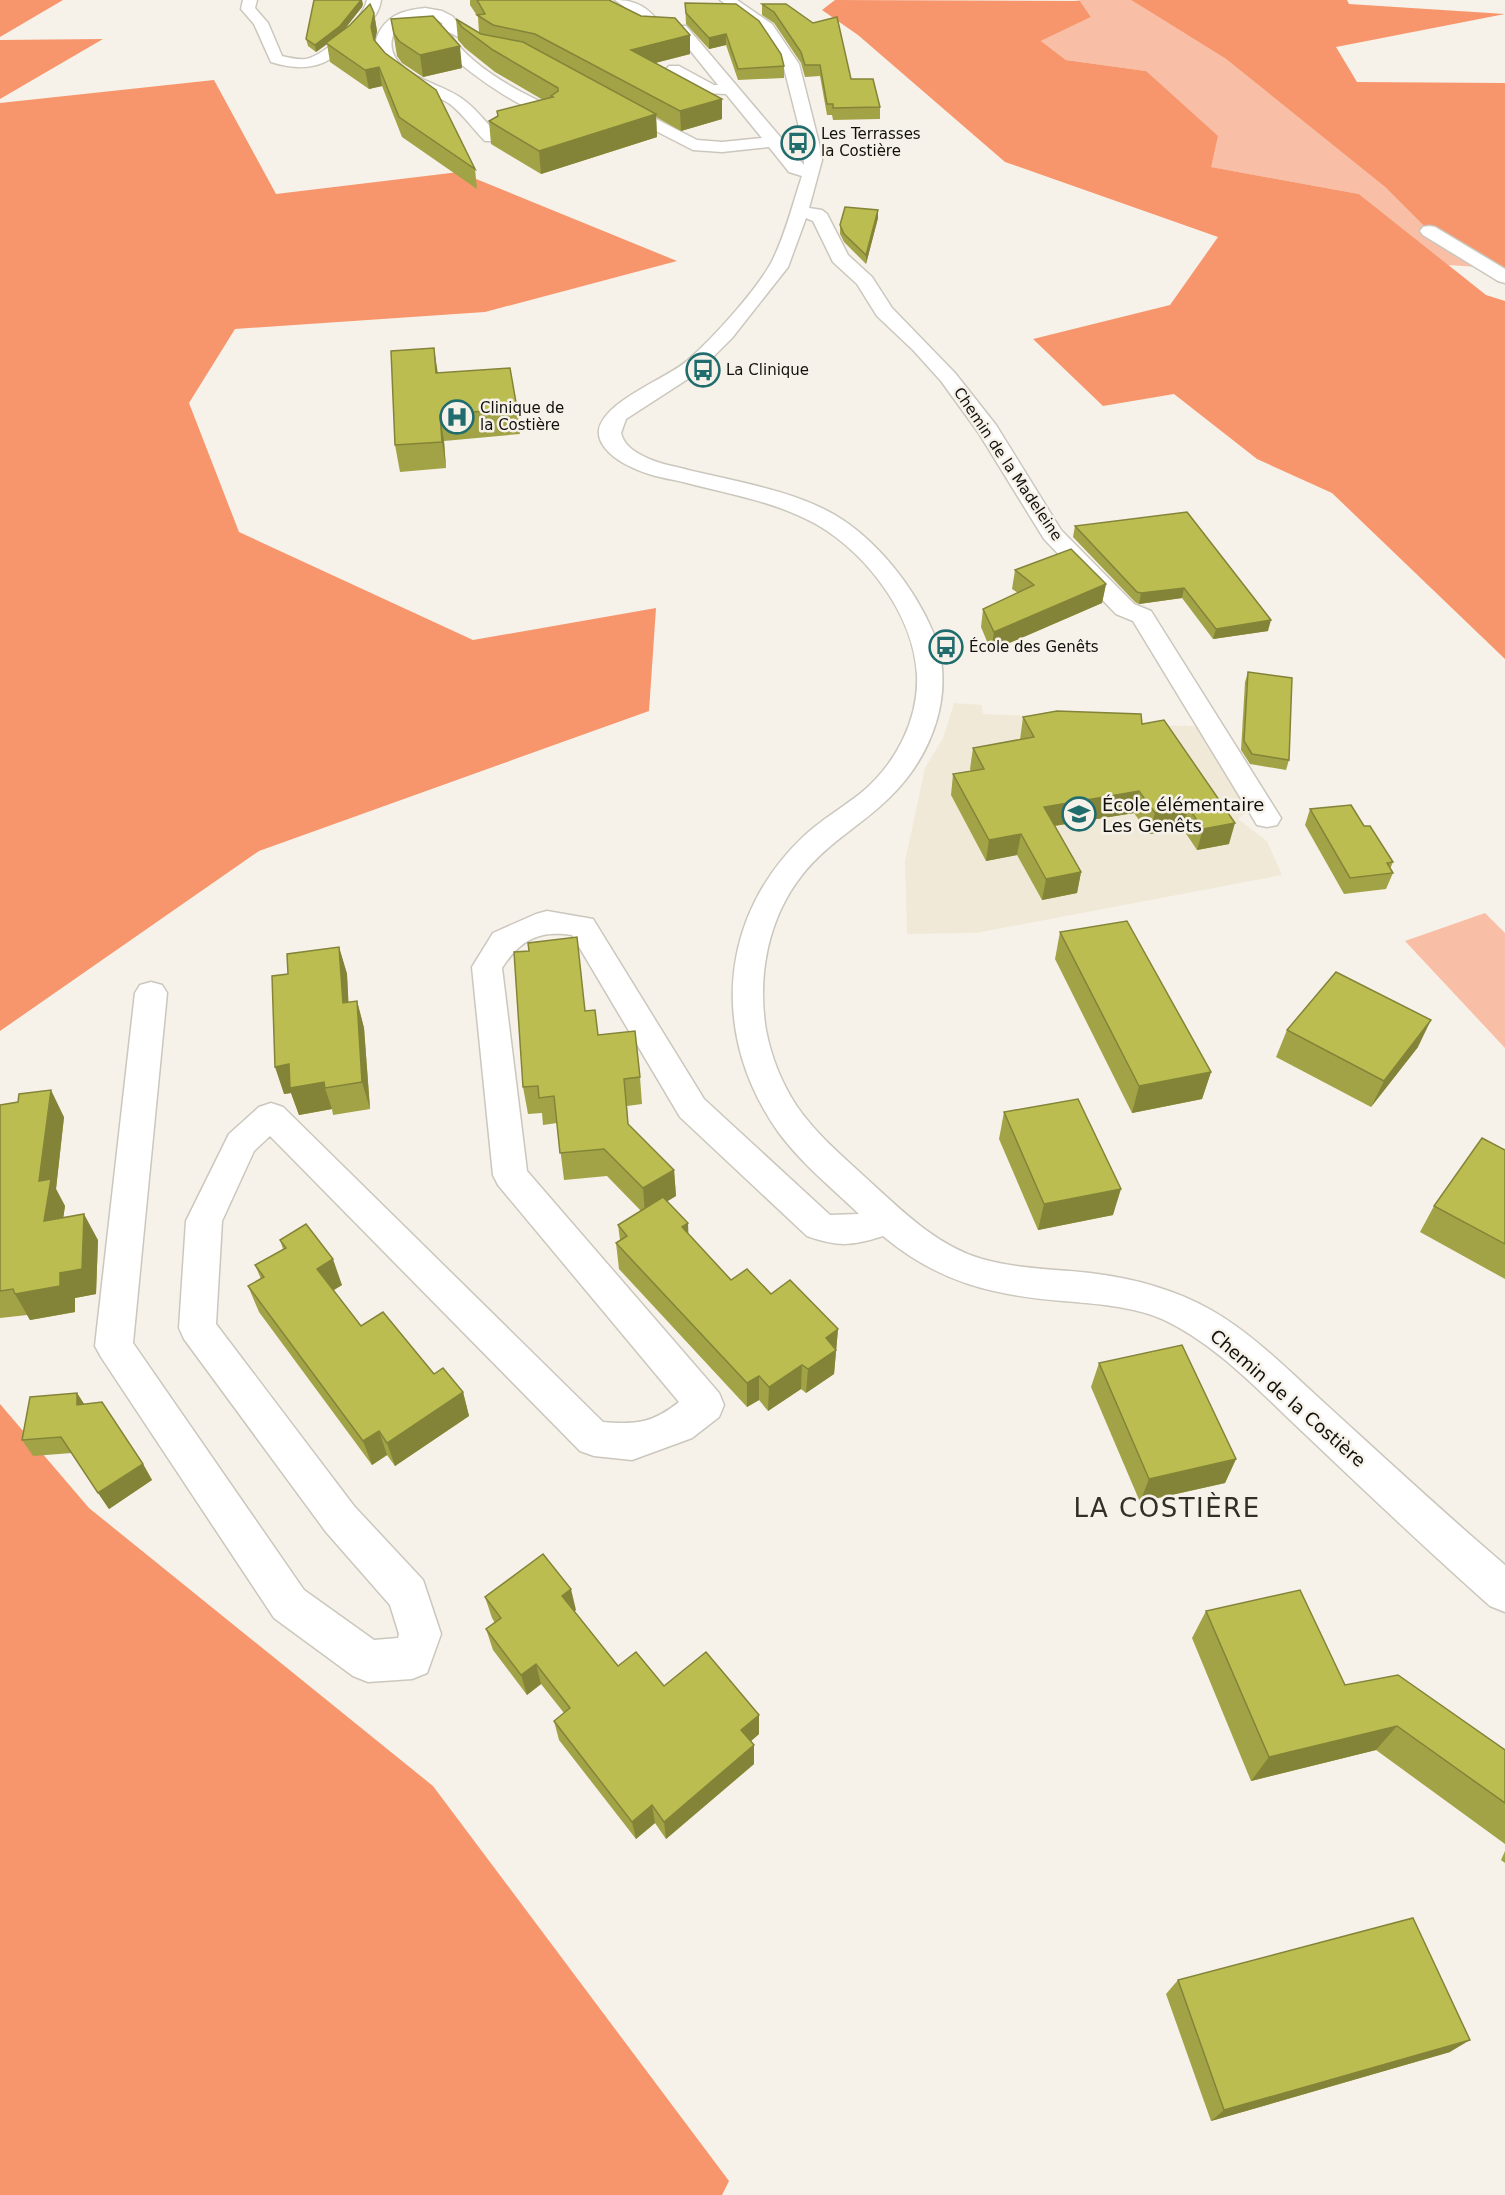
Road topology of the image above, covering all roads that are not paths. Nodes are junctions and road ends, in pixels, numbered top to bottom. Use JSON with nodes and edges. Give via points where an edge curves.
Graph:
{"nodes":[{"id":1,"x":250,"y":0,"type":"edge"},
{"id":2,"x":374,"y":0,"type":"edge"},
{"id":3,"x":622,"y":0,"type":"edge"},
{"id":4,"x":728,"y":0,"type":"edge"},
{"id":5,"x":454,"y":27,"type":"junction"},
{"id":6,"x":510,"y":54,"type":"edge"},
{"id":7,"x":675,"y":69,"type":"dead end"},
{"id":8,"x":728,"y":89,"type":"junction"},
{"id":9,"x":601,"y":96,"type":"edge"},
{"id":10,"x":551,"y":112,"type":"edge"},
{"id":11,"x":772,"y":142,"type":"junction"},
{"id":12,"x":491,"y":144,"type":"edge"},
{"id":13,"x":811,"y":174,"type":"junction"},
{"id":14,"x":799,"y":212,"type":"junction"},
{"id":15,"x":1429,"y":231,"type":"dead end"},
{"id":16,"x":1505,"y":276,"type":"edge"},
{"id":17,"x":1267,"y":818,"type":"dead end"},
{"id":18,"x":151,"y":993,"type":"dead end"},
{"id":19,"x":889,"y":1220,"type":"junction"},
{"id":20,"x":1505,"y":1592,"type":"edge"}],
"edges":[{"from":1,"to":2,"type":"street","via":[[248,9],[261,23],[276,59],[294,64],[325,59],[372,11]]},
{"from":3,"to":8,"type":"street","via":[[649,18],[658,31],[681,29]]},
{"from":4,"to":13,"type":"street","name":"Chemin de la Costière","via":[[767,27],[791,64],[811,143]]},
{"from":5,"to":6,"type":"street","via":[[489,50]]},
{"from":5,"to":10,"type":"street","via":[[440,29],[442,36],[473,66],[529,104]]},
{"from":5,"to":12,"type":"street","via":[[450,19],[434,10],[410,12],[393,21],[385,35],[384,49],[396,70],[462,106],[458,113],[460,124],[471,138]]},
{"from":7,"to":8,"type":"street","via":[[711,90]]},
{"from":8,"to":11,"type":"street"},
{"from":9,"to":11,"type":"street","via":[[693,145],[722,147]]},
{"from":11,"to":13,"type":"street","via":[[798,170]]},
{"from":13,"to":14,"type":"street","name":"Chemin de la Costière"},
{"from":14,"to":17,"type":"street","name":"Chemin de la Madeleine","via":[[821,218],[840,258],[865,281],[884,312],[948,377],[988,430],[1052,534],[1125,609],[1142,616]]},
{"from":14,"to":19,"type":"street","name":"Chemin de la Costière","via":[[783,260],[694,366],[616,417],[609,429],[620,451],[655,468],[774,499],[830,521],[871,558],[921,630],[930,665],[931,689],[915,742],[880,791],[820,837],[776,888],[757,928],[746,995],[749,1027],[764,1076],[794,1128]]},
{"from":15,"to":16,"type":"street"},
{"from":18,"to":19,"type":"street","via":[[114,1346],[289,1604],[368,1661],[412,1658],[420,1634],[408,1594],[340,1519],[196,1328],[204,1221],[241,1143],[271,1116],[594,1439],[632,1443],[678,1426],[705,1405],[510,1175],[487,967],[504,941],[547,921],[582,926],[692,1108],[819,1226],[842,1232],[858,1231]]},
{"from":19,"to":20,"type":"street","name":"Chemin de la Costière","via":[[927,1249],[972,1272],[1120,1290],[1155,1299],[1202,1323],[1279,1386]]}]}
